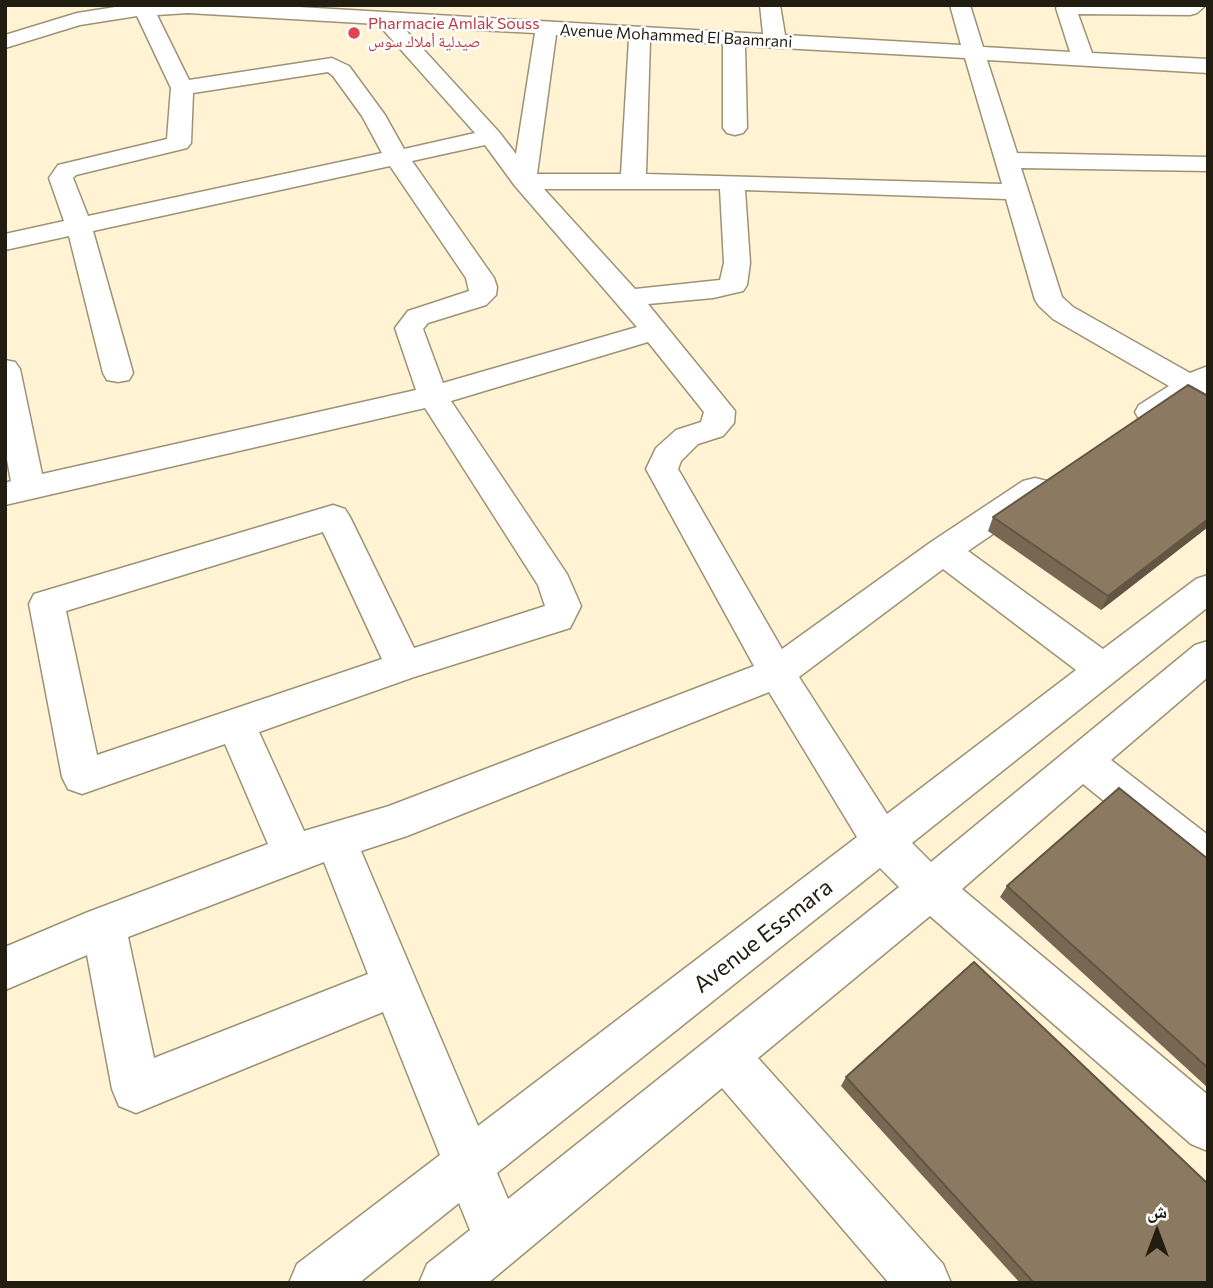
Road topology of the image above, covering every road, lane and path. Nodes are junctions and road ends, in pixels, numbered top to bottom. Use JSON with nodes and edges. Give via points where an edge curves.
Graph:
{"nodes":[{"id":1,"x":770,"y":5,"type":"edge"},
{"id":2,"x":960,"y":5,"type":"edge"},
{"id":3,"x":1196,"y":5,"type":"edge"},
{"id":4,"x":135,"y":7,"type":"edge"},
{"id":5,"x":435,"y":13,"type":"edge"},
{"id":6,"x":385,"y":19,"type":"junction"},
{"id":7,"x":546,"y":29,"type":"junction"},
{"id":8,"x":640,"y":35,"type":"junction"},
{"id":9,"x":734,"y":40,"type":"junction"},
{"id":10,"x":5,"y":41,"type":"edge"},
{"id":11,"x":775,"y":42,"type":"junction"},
{"id":12,"x":975,"y":53,"type":"junction"},
{"id":13,"x":1083,"y":59,"type":"junction"},
{"id":14,"x":1208,"y":66,"type":"edge"},
{"id":15,"x":182,"y":88,"type":"junction"},
{"id":16,"x":735,"y":128,"type":"dead end"},
{"id":17,"x":492,"y":136,"type":"junction"},
{"id":18,"x":397,"y":158,"type":"junction"},
{"id":19,"x":1008,"y":159,"type":"junction"},
{"id":20,"x":1208,"y":164,"type":"edge"},
{"id":21,"x":524,"y":181,"type":"junction"},
{"id":22,"x":632,"y":181,"type":"junction"},
{"id":23,"x":732,"y":182,"type":"junction"},
{"id":24,"x":1018,"y":192,"type":"junction"},
{"id":25,"x":79,"y":226,"type":"junction"},
{"id":26,"x":5,"y":242,"type":"edge"},
{"id":27,"x":628,"y":298,"type":"junction"},
{"id":28,"x":654,"y":331,"type":"junction"},
{"id":29,"x":5,"y":369,"type":"edge"},
{"id":30,"x":118,"y":373,"type":"dead end"},
{"id":31,"x":1202,"y":386,"type":"edge"},
{"id":32,"x":433,"y":396,"type":"junction"},
{"id":33,"x":1123,"y":431,"type":"edge"},
{"id":34,"x":1066,"y":468,"type":"edge"},
{"id":35,"x":17,"y":491,"type":"edge"},
{"id":36,"x":943,"y":551,"type":"junction"},
{"id":37,"x":1208,"y":588,"type":"edge"},
{"id":38,"x":1208,"y":655,"type":"edge"},
{"id":39,"x":404,"y":666,"type":"junction"},
{"id":40,"x":1104,"y":670,"type":"junction"},
{"id":41,"x":777,"y":673,"type":"junction"},
{"id":42,"x":236,"y":725,"type":"junction"},
{"id":43,"x":1083,"y":760,"type":"junction"},
{"id":44,"x":336,"y":840,"type":"junction"},
{"id":45,"x":883,"y":843,"type":"junction"},
{"id":46,"x":293,"y":853,"type":"junction"},
{"id":47,"x":1208,"y":860,"type":"edge"},
{"id":48,"x":930,"y":889,"type":"junction"},
{"id":49,"x":104,"y":926,"type":"junction"},
{"id":50,"x":5,"y":969,"type":"edge"},
{"id":51,"x":395,"y":985,"type":"junction"},
{"id":52,"x":725,"y":1056,"type":"junction"},
{"id":53,"x":1208,"y":1126,"type":"edge"},
{"id":54,"x":468,"y":1165,"type":"junction"},
{"id":55,"x":499,"y":1240,"type":"junction"},
{"id":56,"x":316,"y":1283,"type":"edge"},
{"id":57,"x":446,"y":1283,"type":"edge"},
{"id":58,"x":924,"y":1283,"type":"edge"}],
"edges":[{"from":1,"to":11,"type":"street"},
{"from":2,"to":12,"type":"street"},
{"from":3,"to":13,"type":"street","via":[[1190,9],[1066,8]]},
{"from":4,"to":6,"type":"street","name":"Avenue Mohammed El Baamrani","via":[[188,6]]},
{"from":4,"to":10,"type":"street","name":"Avenue Mohammed El Baamrani"},
{"from":4,"to":15,"type":"street"},
{"from":5,"to":6,"type":"street","name":"Avenue Mohammed El Baamrani"},
{"from":5,"to":7,"type":"street","name":"Avenue Mohammed El Baamrani"},
{"from":6,"to":17,"type":"street"},
{"from":7,"to":8,"type":"street","name":"Avenue Mohammed El Baamrani"},
{"from":7,"to":21,"type":"street"},
{"from":8,"to":9,"type":"street","name":"Avenue Mohammed El Baamrani"},
{"from":8,"to":22,"type":"street"},
{"from":9,"to":11,"type":"street","name":"Avenue Mohammed El Baamrani"},
{"from":9,"to":16,"type":"street"},
{"from":11,"to":12,"type":"street","name":"Avenue Mohammed El Baamrani"},
{"from":12,"to":13,"type":"street","name":"Avenue Mohammed El Baamrani"},
{"from":12,"to":19,"type":"street"},
{"from":13,"to":14,"type":"street","name":"Avenue Mohammed El Baamrani"},
{"from":15,"to":18,"type":"street","via":[[318,66],[338,67]]},
{"from":15,"to":25,"type":"street","via":[[176,145],[62,174]]},
{"from":17,"to":18,"type":"street"},
{"from":17,"to":21,"type":"street"},
{"from":18,"to":25,"type":"street"},
{"from":18,"to":32,"type":"street","via":[[483,287],[476,299],[418,317],[412,323],[410,336]]},
{"from":19,"to":20,"type":"street"},
{"from":19,"to":24,"type":"street"},
{"from":21,"to":22,"type":"street"},
{"from":21,"to":27,"type":"street"},
{"from":22,"to":23,"type":"street"},
{"from":23,"to":24,"type":"street"},
{"from":23,"to":27,"type":"street","via":[[737,263],[733,285]]},
{"from":24,"to":31,"type":"street","via":[[1046,293],[1055,307]]},
{"from":25,"to":26,"type":"street"},
{"from":25,"to":30,"type":"street"},
{"from":27,"to":28,"type":"street"},
{"from":28,"to":32,"type":"street"},
{"from":28,"to":41,"type":"street","via":[[720,411],[718,423],[687,437],[667,456],[662,469]]},
{"from":29,"to":35,"type":"street"},
{"from":31,"to":33,"type":"street"},
{"from":32,"to":35,"type":"street"},
{"from":32,"to":39,"type":"street","via":[[555,583],[563,606],[557,618]]},
{"from":34,"to":36,"type":"street"},
{"from":36,"to":40,"type":"street"},
{"from":36,"to":41,"type":"street"},
{"from":37,"to":40,"type":"street","name":"Avenue Essmara"},
{"from":38,"to":43,"type":"street"},
{"from":39,"to":42,"type":"street"},
{"from":39,"to":42,"type":"street","via":[[333,517],[47,604],[82,777]]},
{"from":40,"to":45,"type":"street","name":"Avenue Essmara"},
{"from":41,"to":44,"type":"street"},
{"from":41,"to":45,"type":"street"},
{"from":42,"to":46,"type":"street"},
{"from":43,"to":47,"type":"street"},
{"from":43,"to":48,"type":"street"},
{"from":44,"to":46,"type":"street"},
{"from":44,"to":51,"type":"street"},
{"from":45,"to":48,"type":"street"},
{"from":45,"to":54,"type":"street","name":"Avenue Essmara"},
{"from":46,"to":49,"type":"street"},
{"from":48,"to":52,"type":"street"},
{"from":48,"to":53,"type":"street"},
{"from":49,"to":50,"type":"street"},
{"from":49,"to":51,"type":"street","via":[[136,1089]]},
{"from":51,"to":54,"type":"street"},
{"from":52,"to":55,"type":"street"},
{"from":52,"to":58,"type":"street"},
{"from":54,"to":55,"type":"street"},
{"from":54,"to":56,"type":"street","name":"Avenue Essmara"},
{"from":55,"to":57,"type":"street"}]}
